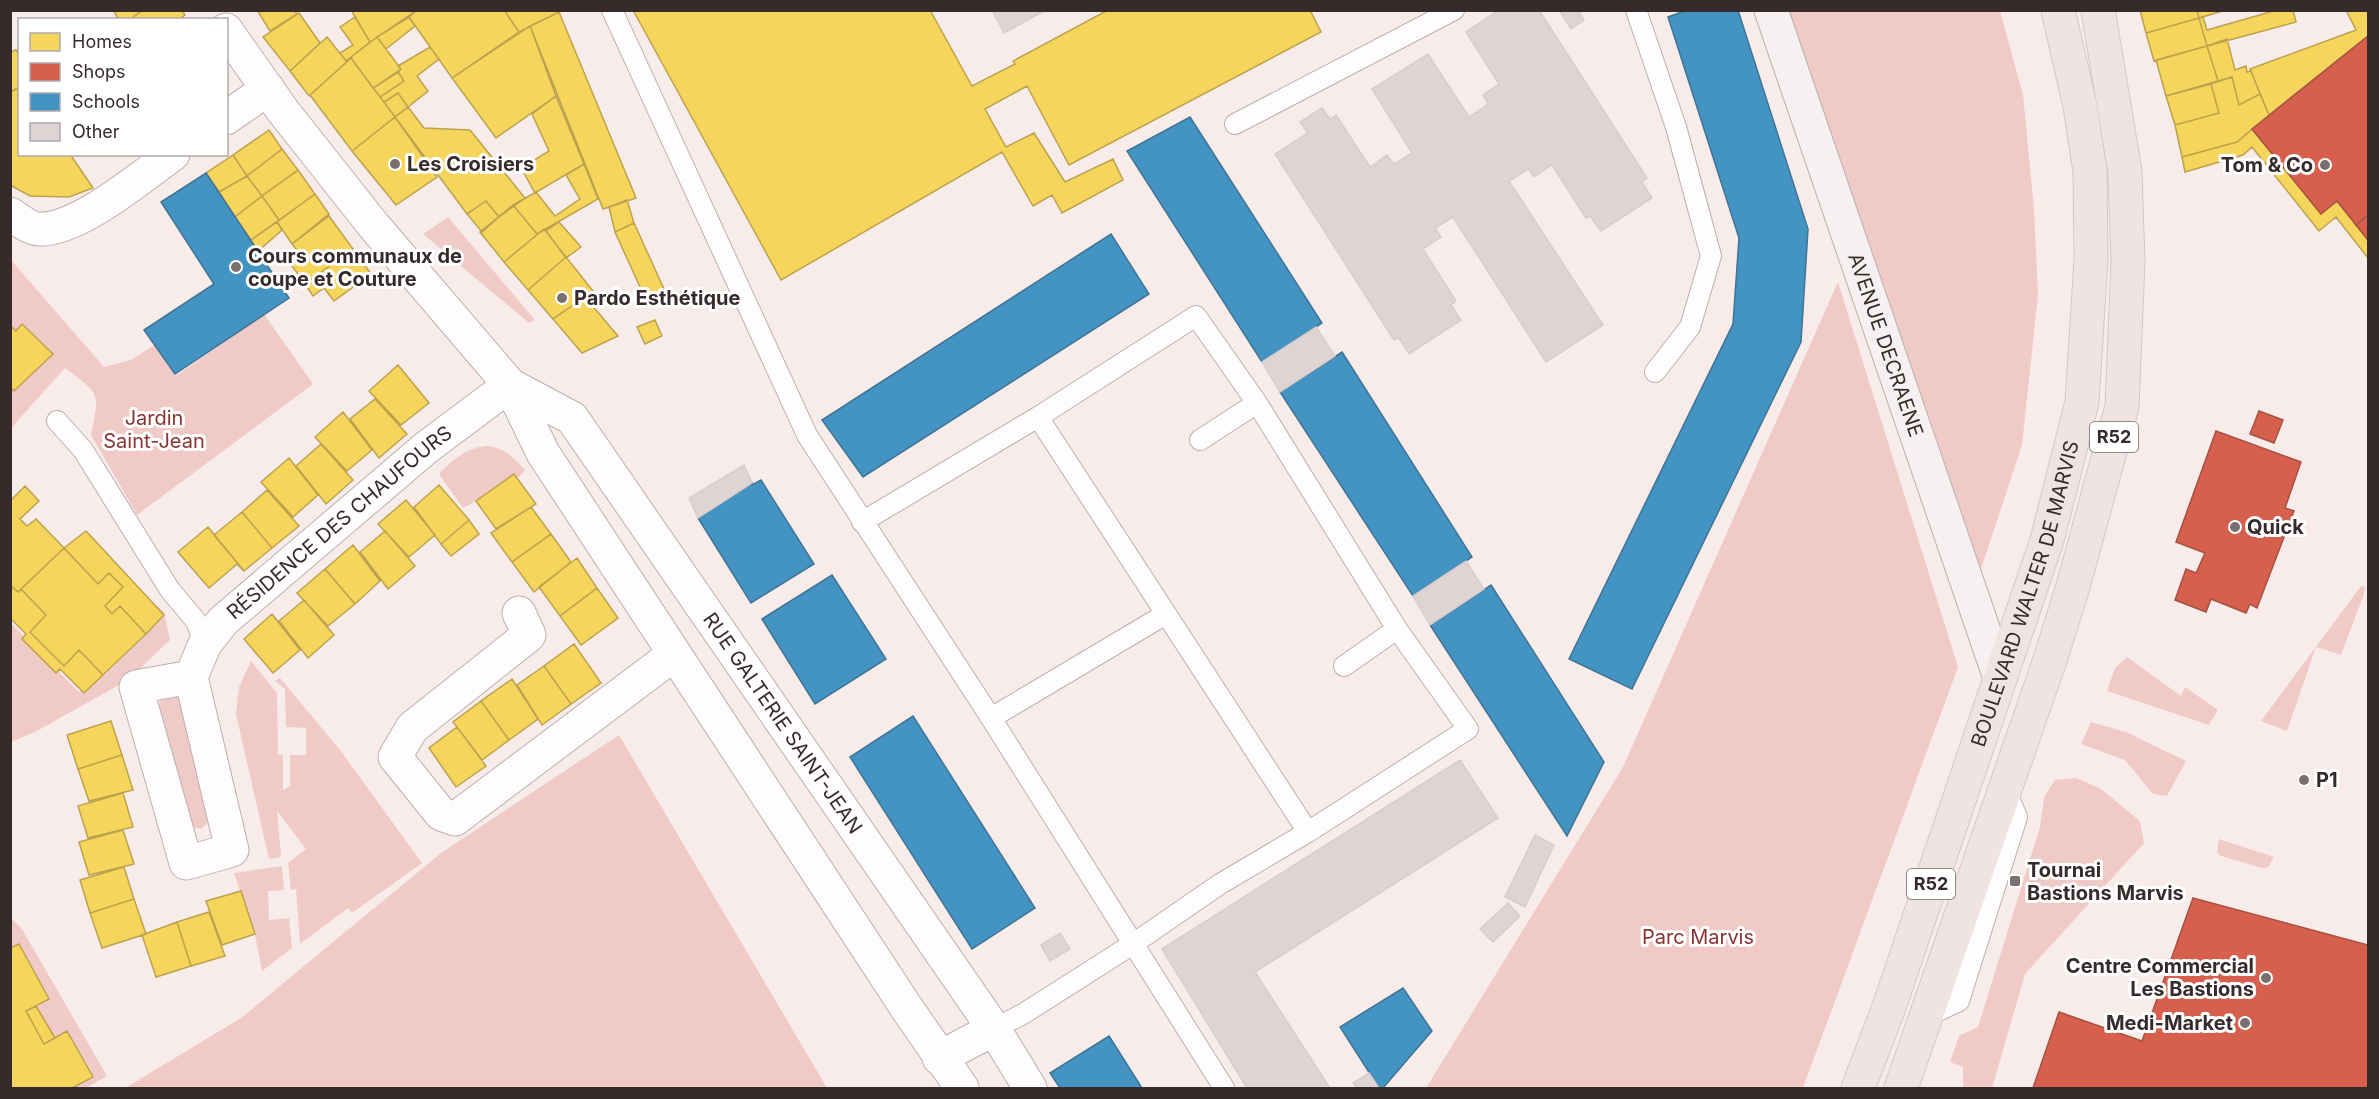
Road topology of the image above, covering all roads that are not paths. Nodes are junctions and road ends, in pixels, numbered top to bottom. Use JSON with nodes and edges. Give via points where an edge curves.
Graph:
{"nodes":[{"id":1,"x":612,"y":10,"type":"edge"},
{"id":2,"x":1454,"y":10,"type":"edge"},
{"id":3,"x":1636,"y":10,"type":"edge"},
{"id":4,"x":1771,"y":10,"type":"edge"},
{"id":5,"x":2058,"y":10,"type":"edge"},
{"id":6,"x":2098,"y":10,"type":"edge"},
{"id":7,"x":228,"y":33,"type":"edge"},
{"id":8,"x":268,"y":89,"type":"junction"},
{"id":9,"x":228,"y":117,"type":"edge"},
{"id":10,"x":1235,"y":124,"type":"dead end"},
{"id":11,"x":170,"y":156,"type":"edge"},
{"id":12,"x":10,"y":214,"type":"edge"},
{"id":13,"x":1654,"y":372,"type":"dead end"},
{"id":14,"x":510,"y":385,"type":"junction"},
{"id":15,"x":1257,"y":403,"type":"junction"},
{"id":16,"x":1038,"y":417,"type":"junction"},
{"id":17,"x":57,"y":421,"type":"dead end"},
{"id":18,"x":1200,"y":440,"type":"dead end"},
{"id":19,"x":862,"y":522,"type":"junction"},
{"id":20,"x":519,"y":614,"type":"dead end"},
{"id":21,"x":1166,"y":614,"type":"junction"},
{"id":22,"x":1397,"y":629,"type":"junction"},
{"id":23,"x":205,"y":644,"type":"junction"},
{"id":24,"x":673,"y":654,"type":"junction"},
{"id":25,"x":1344,"y":666,"type":"dead end"},
{"id":26,"x":191,"y":677,"type":"junction"},
{"id":27,"x":2000,"y":678,"type":"junction"},
{"id":28,"x":991,"y":718,"type":"junction"},
{"id":29,"x":1308,"y":832,"type":"junction"},
{"id":30,"x":1133,"y":944,"type":"junction"},
{"id":31,"x":994,"y":1029,"type":"junction"},
{"id":32,"x":939,"y":1058,"type":"junction"},
{"id":33,"x":962,"y":1089,"type":"edge"},
{"id":34,"x":1030,"y":1089,"type":"edge"},
{"id":35,"x":1224,"y":1089,"type":"edge"},
{"id":36,"x":1858,"y":1089,"type":"edge"},
{"id":37,"x":1901,"y":1089,"type":"edge"}],
"edges":[{"from":1,"to":19,"type":"lane","via":[[807,435]]},
{"from":2,"to":10,"type":"lane"},
{"from":3,"to":13,"type":"lane","via":[[1676,127],[1711,256],[1690,327]]},
{"from":4,"to":27,"type":"street","name":"AVENUE DECRAENE"},
{"from":5,"to":27,"type":"main road","name":"BOULEVARD WALTER DE MARVIS","number":"R52","via":[[2090,171],[2091,259],[2082,402],[2047,540]]},
{"from":6,"to":37,"type":"main road","name":"BOULEVARD WALTER DE MARVIS","number":"R52","via":[[2125,172],[2128,261],[2122,407],[2074,583]]},
{"from":7,"to":8,"type":"street","name":"RUE GALTERIE SAINT-JEAN"},
{"from":8,"to":9,"type":"street"},
{"from":8,"to":14,"type":"street","name":"RUE GALTERIE SAINT-JEAN","via":[[374,226]]},
{"from":11,"to":12,"type":"street","via":[[85,215],[58,228],[36,230]]},
{"from":14,"to":23,"type":"street","name":"RÉSIDENCE DES CHAUFOURS","via":[[418,455],[223,621]]},
{"from":14,"to":24,"type":"street","name":"RUE GALTERIE SAINT-JEAN","via":[[543,453]]},
{"from":14,"to":31,"type":"street","name":"RUE GALTERIE SAINT-JEAN","via":[[572,418]]},
{"from":15,"to":16,"type":"lane","via":[[1196,316]]},
{"from":15,"to":18,"type":"lane"},
{"from":15,"to":22,"type":"lane"},
{"from":16,"to":19,"type":"lane"},
{"from":16,"to":21,"type":"lane"},
{"from":17,"to":23,"type":"lane","via":[[83,450],[170,590],[196,621]]},
{"from":19,"to":28,"type":"lane"},
{"from":20,"to":24,"type":"street","via":[[529,635],[412,728],[395,756],[441,814],[455,819]]},
{"from":21,"to":28,"type":"lane"},
{"from":21,"to":29,"type":"lane"},
{"from":22,"to":25,"type":"lane"},
{"from":22,"to":29,"type":"lane","via":[[1468,729]]},
{"from":23,"to":26,"type":"street","name":"RÉSIDENCE DES CHAUFOURS"},
{"from":24,"to":32,"type":"street","name":"RUE GALTERIE SAINT-JEAN"},
{"from":26,"to":26,"type":"street","via":[[136,687],[186,863],[232,850]]},
{"from":27,"to":36,"type":"main road","name":"BOULEVARD WALTER DE MARVIS","number":"R52"},
{"from":28,"to":30,"type":"lane"},
{"from":29,"to":30,"type":"lane","via":[[1220,884]]},
{"from":30,"to":31,"type":"lane"},
{"from":30,"to":35,"type":"lane"},
{"from":31,"to":32,"type":"street"},
{"from":31,"to":34,"type":"street","name":"RUE GALTERIE SAINT-JEAN"},
{"from":32,"to":33,"type":"street","name":"RUE GALTERIE SAINT-JEAN"}]}
